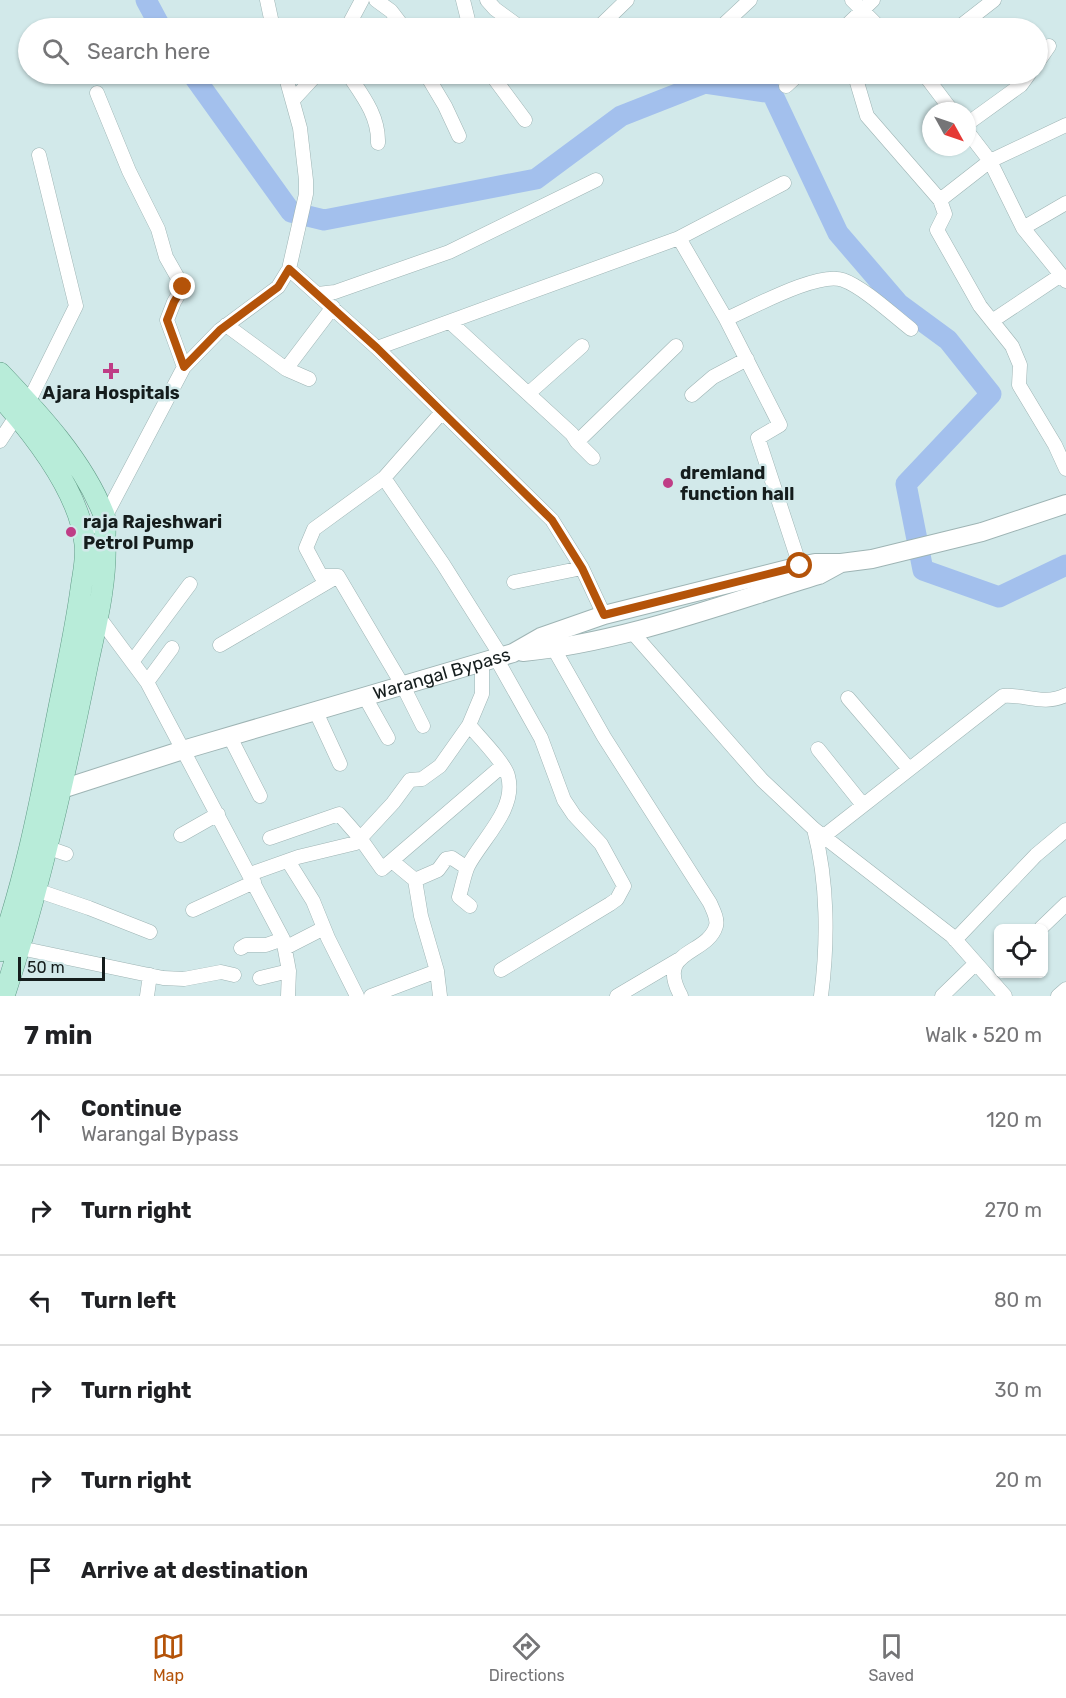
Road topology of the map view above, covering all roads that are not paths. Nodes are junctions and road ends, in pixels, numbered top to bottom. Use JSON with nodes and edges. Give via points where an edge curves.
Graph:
{"nodes":[{"id":1,"x":267,"y":0,"type":"edge"},
{"id":2,"x":362,"y":0,"type":"edge"},
{"id":3,"x":376,"y":0,"type":"edge"},
{"id":4,"x":463,"y":0,"type":"edge"},
{"id":5,"x":487,"y":0,"type":"edge"},
{"id":6,"x":750,"y":0,"type":"edge"},
{"id":7,"x":852,"y":0,"type":"edge"},
{"id":8,"x":873,"y":0,"type":"edge"},
{"id":9,"x":994,"y":0,"type":"edge"},
{"id":10,"x":623,"y":1,"type":"edge"},
{"id":11,"x":862,"y":11,"type":"junction"},
{"id":12,"x":271,"y":18,"type":"edge"},
{"id":13,"x":352,"y":18,"type":"edge"},
{"id":14,"x":396,"y":18,"type":"edge"},
{"id":15,"x":468,"y":18,"type":"edge"},
{"id":16,"x":509,"y":18,"type":"edge"},
{"id":17,"x":607,"y":18,"type":"edge"},
{"id":18,"x":731,"y":18,"type":"edge"},
{"id":19,"x":855,"y":18,"type":"edge"},
{"id":20,"x":869,"y":18,"type":"edge"},
{"id":21,"x":971,"y":18,"type":"edge"},
{"id":22,"x":288,"y":84,"type":"edge"},
{"id":23,"x":308,"y":84,"type":"edge"},
{"id":24,"x":354,"y":84,"type":"edge"},
{"id":25,"x":432,"y":84,"type":"edge"},
{"id":26,"x":498,"y":84,"type":"edge"},
{"id":27,"x":857,"y":84,"type":"edge"},
{"id":28,"x":932,"y":84,"type":"edge"},
{"id":29,"x":1021,"y":84,"type":"edge"},
{"id":30,"x":97,"y":93,"type":"dead end"},
{"id":31,"x":293,"y":100,"type":"junction"},
{"id":32,"x":945,"y":102,"type":"edge"},
{"id":33,"x":976,"y":117,"type":"edge"},
{"id":34,"x":525,"y":120,"type":"dead end"},
{"id":35,"x":1066,"y":125,"type":"edge"},
{"id":36,"x":459,"y":136,"type":"dead end"},
{"id":37,"x":378,"y":143,"type":"dead end"},
{"id":38,"x":976,"y":143,"type":"edge"},
{"id":39,"x":39,"y":155,"type":"dead end"},
{"id":40,"x":990,"y":161,"type":"junction"},
{"id":41,"x":596,"y":180,"type":"dead end"},
{"id":42,"x":784,"y":183,"type":"dead end"},
{"id":43,"x":940,"y":200,"type":"junction"},
{"id":44,"x":1066,"y":203,"type":"edge"},
{"id":45,"x":1023,"y":228,"type":"junction"},
{"id":46,"x":679,"y":238,"type":"junction"},
{"id":47,"x":289,"y":269,"type":"junction"},
{"id":48,"x":1064,"y":278,"type":"edge"},
{"id":49,"x":318,"y":294,"type":"junction"},
{"id":50,"x":333,"y":308,"type":"junction"},
{"id":51,"x":726,"y":320,"type":"junction"},
{"id":52,"x":992,"y":321,"type":"junction"},
{"id":53,"x":450,"y":322,"type":"junction"},
{"id":54,"x":226,"y":325,"type":"junction"},
{"id":55,"x":911,"y":328,"type":"dead end"},
{"id":56,"x":582,"y":346,"type":"dead end"},
{"id":57,"x":676,"y":346,"type":"dead end"},
{"id":58,"x":377,"y":348,"type":"junction"},
{"id":59,"x":747,"y":359,"type":"junction"},
{"id":60,"x":184,"y":367,"type":"junction"},
{"id":61,"x":286,"y":369,"type":"junction"},
{"id":62,"x":0,"y":373,"type":"edge"},
{"id":63,"x":309,"y":379,"type":"dead end"},
{"id":64,"x":529,"y":393,"type":"junction"},
{"id":65,"x":692,"y":395,"type":"dead end"},
{"id":66,"x":0,"y":396,"type":"edge"},
{"id":67,"x":23,"y":409,"type":"junction"},
{"id":68,"x":441,"y":412,"type":"junction"},
{"id":69,"x":0,"y":441,"type":"edge"},
{"id":70,"x":577,"y":442,"type":"junction"},
{"id":71,"x":593,"y":458,"type":"dead end"},
{"id":72,"x":1066,"y":470,"type":"edge"},
{"id":73,"x":384,"y":478,"type":"junction"},
{"id":74,"x":1066,"y":504,"type":"edge"},
{"id":75,"x":105,"y":517,"type":"junction"},
{"id":76,"x":83,"y":533,"type":"junction"},
{"id":77,"x":841,"y":563,"type":"junction"},
{"id":78,"x":800,"y":566,"type":"junction"},
{"id":79,"x":582,"y":568,"type":"junction"},
{"id":80,"x":338,"y":576,"type":"junction"},
{"id":81,"x":514,"y":582,"type":"dead end"},
{"id":82,"x":190,"y":584,"type":"dead end"},
{"id":83,"x":604,"y":615,"type":"junction"},
{"id":84,"x":98,"y":616,"type":"junction"},
{"id":85,"x":632,"y":632,"type":"junction"},
{"id":86,"x":220,"y":645,"type":"dead end"},
{"id":87,"x":172,"y":648,"type":"dead end"},
{"id":88,"x":554,"y":649,"type":"junction"},
{"id":89,"x":498,"y":657,"type":"junction"},
{"id":90,"x":132,"y":662,"type":"junction"},
{"id":91,"x":147,"y":682,"type":"junction"},
{"id":92,"x":403,"y":686,"type":"junction"},
{"id":93,"x":1066,"y":695,"type":"edge"},
{"id":94,"x":365,"y":697,"type":"junction"},
{"id":95,"x":849,"y":698,"type":"dead end"},
{"id":96,"x":315,"y":712,"type":"junction"},
{"id":97,"x":469,"y":725,"type":"junction"},
{"id":98,"x":423,"y":726,"type":"dead end"},
{"id":99,"x":230,"y":737,"type":"junction"},
{"id":100,"x":388,"y":738,"type":"dead end"},
{"id":101,"x":818,"y":749,"type":"dead end"},
{"id":102,"x":183,"y":750,"type":"junction"},
{"id":103,"x":340,"y":764,"type":"dead end"},
{"id":104,"x":502,"y":766,"type":"junction"},
{"id":105,"x":909,"y":769,"type":"junction"},
{"id":106,"x":52,"y":790,"type":"junction"},
{"id":107,"x":260,"y":796,"type":"dead end"},
{"id":108,"x":863,"y":805,"type":"junction"},
{"id":109,"x":218,"y":814,"type":"junction"},
{"id":110,"x":1066,"y":830,"type":"edge"},
{"id":111,"x":819,"y":833,"type":"junction"},
{"id":112,"x":181,"y":835,"type":"dead end"},
{"id":113,"x":270,"y":838,"type":"dead end"},
{"id":114,"x":360,"y":838,"type":"junction"},
{"id":115,"x":288,"y":861,"type":"junction"},
{"id":116,"x":392,"y":861,"type":"junction"},
{"id":117,"x":467,"y":868,"type":"junction"},
{"id":118,"x":252,"y":878,"type":"junction"},
{"id":119,"x":415,"y":880,"type":"junction"},
{"id":120,"x":36,"y":890,"type":"junction"},
{"id":121,"x":1066,"y":904,"type":"edge"},
{"id":122,"x":470,"y":906,"type":"dead end"},
{"id":123,"x":193,"y":910,"type":"dead end"},
{"id":124,"x":1045,"y":924,"type":"edge"},
{"id":125,"x":324,"y":928,"type":"junction"},
{"id":126,"x":150,"y":932,"type":"dead end"},
{"id":127,"x":955,"y":940,"type":"junction"},
{"id":128,"x":284,"y":944,"type":"junction"},
{"id":129,"x":241,"y":948,"type":"dead end"},
{"id":130,"x":10,"y":950,"type":"edge"},
{"id":131,"x":678,"y":960,"type":"junction"},
{"id":132,"x":976,"y":963,"type":"junction"},
{"id":133,"x":501,"y":970,"type":"dead end"},
{"id":134,"x":289,"y":971,"type":"junction"},
{"id":135,"x":437,"y":971,"type":"junction"},
{"id":136,"x":150,"y":975,"type":"junction"},
{"id":137,"x":234,"y":975,"type":"dead end"},
{"id":138,"x":994,"y":975,"type":"edge"},
{"id":139,"x":260,"y":978,"type":"dead end"},
{"id":140,"x":996,"y":978,"type":"edge"},
{"id":141,"x":1066,"y":989,"type":"edge"},
{"id":142,"x":4,"y":996,"type":"edge"},
{"id":143,"x":147,"y":996,"type":"edge"},
{"id":144,"x":288,"y":996,"type":"edge"},
{"id":145,"x":357,"y":996,"type":"edge"},
{"id":146,"x":371,"y":996,"type":"edge"},
{"id":147,"x":440,"y":996,"type":"edge"},
{"id":148,"x":617,"y":996,"type":"edge"},
{"id":149,"x":681,"y":996,"type":"edge"},
{"id":150,"x":821,"y":996,"type":"edge"},
{"id":151,"x":942,"y":996,"type":"edge"},
{"id":152,"x":1005,"y":996,"type":"edge"},
{"id":153,"x":1058,"y":996,"type":"edge"}],
"edges":[{"from":1,"to":12,"type":"street"},
{"from":2,"to":13,"type":"street"},
{"from":3,"to":14,"type":"street"},
{"from":4,"to":15,"type":"street"},
{"from":5,"to":16,"type":"street"},
{"from":6,"to":18,"type":"street"},
{"from":7,"to":11,"type":"street"},
{"from":8,"to":11,"type":"street"},
{"from":9,"to":21,"type":"street"},
{"from":10,"to":17,"type":"street"},
{"from":11,"to":19,"type":"street"},
{"from":11,"to":20,"type":"street"},
{"from":22,"to":31,"type":"street"},
{"from":23,"to":31,"type":"street"},
{"from":24,"to":37,"type":"street","via":[[376,122]]},
{"from":25,"to":36,"type":"street"},
{"from":26,"to":34,"type":"street"},
{"from":27,"to":43,"type":"street","via":[[867,116]]},
{"from":28,"to":32,"type":"street"},
{"from":29,"to":33,"type":"street"},
{"from":30,"to":60,"type":"street","via":[[158,229],[166,257],[183,287],[167,320]]},
{"from":31,"to":47,"type":"street","via":[[306,194]]},
{"from":35,"to":40,"type":"street"},
{"from":38,"to":40,"type":"street"},
{"from":39,"to":67,"type":"street","via":[[76,306]]},
{"from":40,"to":43,"type":"street"},
{"from":40,"to":45,"type":"street"},
{"from":41,"to":49,"type":"street","via":[[449,252],[335,292]]},
{"from":42,"to":46,"type":"street"},
{"from":43,"to":52,"type":"street","via":[[945,214],[937,230]]},
{"from":44,"to":45,"type":"street"},
{"from":45,"to":48,"type":"street"},
{"from":46,"to":51,"type":"street"},
{"from":46,"to":53,"type":"street"},
{"from":47,"to":49,"type":"street"},
{"from":47,"to":54,"type":"street","via":[[278,287]]},
{"from":48,"to":52,"type":"street"},
{"from":49,"to":50,"type":"street"},
{"from":50,"to":58,"type":"street"},
{"from":50,"to":61,"type":"street"},
{"from":51,"to":55,"type":"street","via":[[831,277],[856,288]]},
{"from":51,"to":59,"type":"street"},
{"from":52,"to":72,"type":"street","via":[[1012,346],[1020,365],[1019,385]]},
{"from":53,"to":58,"type":"street"},
{"from":53,"to":64,"type":"street"},
{"from":54,"to":60,"type":"street"},
{"from":54,"to":61,"type":"street"},
{"from":56,"to":64,"type":"street"},
{"from":57,"to":70,"type":"street"},
{"from":58,"to":68,"type":"street"},
{"from":59,"to":65,"type":"street"},
{"from":59,"to":78,"type":"street","via":[[780,425],[758,438]]},
{"from":60,"to":75,"type":"street"},
{"from":61,"to":63,"type":"street"},
{"from":62,"to":67,"type":"main road"},
{"from":64,"to":70,"type":"street"},
{"from":66,"to":67,"type":"main road"},
{"from":67,"to":69,"type":"street"},
{"from":67,"to":75,"type":"main road","via":[[82,472]]},
{"from":67,"to":76,"type":"main road","via":[[70,494]]},
{"from":68,"to":73,"type":"street"},
{"from":68,"to":79,"type":"street","via":[[552,520]]},
{"from":70,"to":71,"type":"street"},
{"from":73,"to":80,"type":"street","via":[[314,529],[306,548],[321,576]]},
{"from":73,"to":89,"type":"street","via":[[443,564]]},
{"from":74,"to":77,"type":"main road","via":[[982,532]]},
{"from":75,"to":76,"type":"street"},
{"from":75,"to":84,"type":"main road","via":[[105,575]]},
{"from":76,"to":106,"type":"main road","via":[[84,564]]},
{"from":77,"to":78,"type":"main road","name":"Warangal Bypass"},
{"from":77,"to":85,"type":"main road","via":[[819,575]]},
{"from":78,"to":83,"type":"main road","name":"Warangal Bypass"},
{"from":79,"to":81,"type":"street"},
{"from":79,"to":83,"type":"street"},
{"from":80,"to":86,"type":"street"},
{"from":80,"to":92,"type":"street"},
{"from":82,"to":90,"type":"street"},
{"from":83,"to":89,"type":"main road","name":"Warangal Bypass"},
{"from":84,"to":90,"type":"street"},
{"from":84,"to":106,"type":"main road"},
{"from":85,"to":88,"type":"main road"},
{"from":85,"to":111,"type":"street","via":[[762,780]]},
{"from":87,"to":91,"type":"street"},
{"from":88,"to":89,"type":"main road"},
{"from":88,"to":131,"type":"street","via":[[604,737],[710,903],[716,925],[709,937]]},
{"from":89,"to":92,"type":"main road","name":"Warangal Bypass"},
{"from":89,"to":97,"type":"street"},
{"from":89,"to":133,"type":"street","via":[[541,738],[564,800],[601,844],[624,886],[610,904]]},
{"from":90,"to":91,"type":"street"},
{"from":91,"to":102,"type":"street"},
{"from":92,"to":94,"type":"main road","name":"Warangal Bypass"},
{"from":92,"to":98,"type":"street"},
{"from":93,"to":105,"type":"street","via":[[1043,701],[1003,696]]},
{"from":94,"to":96,"type":"main road","name":"Warangal Bypass"},
{"from":94,"to":100,"type":"street"},
{"from":95,"to":105,"type":"street"},
{"from":96,"to":99,"type":"main road","name":"Warangal Bypass"},
{"from":96,"to":103,"type":"street"},
{"from":97,"to":104,"type":"street"},
{"from":97,"to":114,"type":"street","via":[[440,766],[422,778],[410,780]]},
{"from":99,"to":102,"type":"main road","name":"Warangal Bypass"},
{"from":99,"to":107,"type":"street"},
{"from":101,"to":108,"type":"street"},
{"from":102,"to":106,"type":"main road","name":"Warangal Bypass"},
{"from":102,"to":109,"type":"street"},
{"from":104,"to":116,"type":"street"},
{"from":104,"to":117,"type":"street","via":[[508,775],[508,799]]},
{"from":105,"to":108,"type":"street"},
{"from":106,"to":120,"type":"main road","via":[[56,850]]},
{"from":106,"to":130,"type":"main road","via":[[20,887]]},
{"from":108,"to":111,"type":"street"},
{"from":109,"to":112,"type":"street"},
{"from":109,"to":118,"type":"street"},
{"from":110,"to":127,"type":"street","via":[[1036,855]]},
{"from":111,"to":127,"type":"street"},
{"from":111,"to":150,"type":"street","via":[[826,958]]},
{"from":113,"to":114,"type":"street","via":[[339,814]]},
{"from":114,"to":115,"type":"street","via":[[356,843]]},
{"from":114,"to":116,"type":"street","via":[[382,869]]},
{"from":115,"to":118,"type":"street"},
{"from":115,"to":125,"type":"street","via":[[313,901]]},
{"from":116,"to":119,"type":"street"},
{"from":117,"to":119,"type":"street","via":[[452,858],[446,859],[438,870]]},
{"from":117,"to":122,"type":"street","via":[[459,897]]},
{"from":118,"to":123,"type":"street"},
{"from":118,"to":128,"type":"street"},
{"from":119,"to":135,"type":"street"},
{"from":120,"to":126,"type":"street"},
{"from":120,"to":130,"type":"main road"},
{"from":121,"to":124,"type":"street"},
{"from":125,"to":128,"type":"street"},
{"from":125,"to":145,"type":"street"},
{"from":127,"to":132,"type":"street"},
{"from":128,"to":129,"type":"street"},
{"from":128,"to":134,"type":"street"},
{"from":130,"to":136,"type":"street"},
{"from":130,"to":142,"type":"main road"},
{"from":131,"to":148,"type":"street"},
{"from":131,"to":149,"type":"street","via":[[673,975]]},
{"from":132,"to":138,"type":"street"},
{"from":132,"to":151,"type":"street"},
{"from":134,"to":139,"type":"street"},
{"from":134,"to":144,"type":"street"},
{"from":135,"to":146,"type":"street"},
{"from":135,"to":147,"type":"street"},
{"from":136,"to":137,"type":"street","via":[[184,979],[221,972]]},
{"from":136,"to":143,"type":"street"},
{"from":140,"to":152,"type":"street"},
{"from":141,"to":153,"type":"street"}]}
